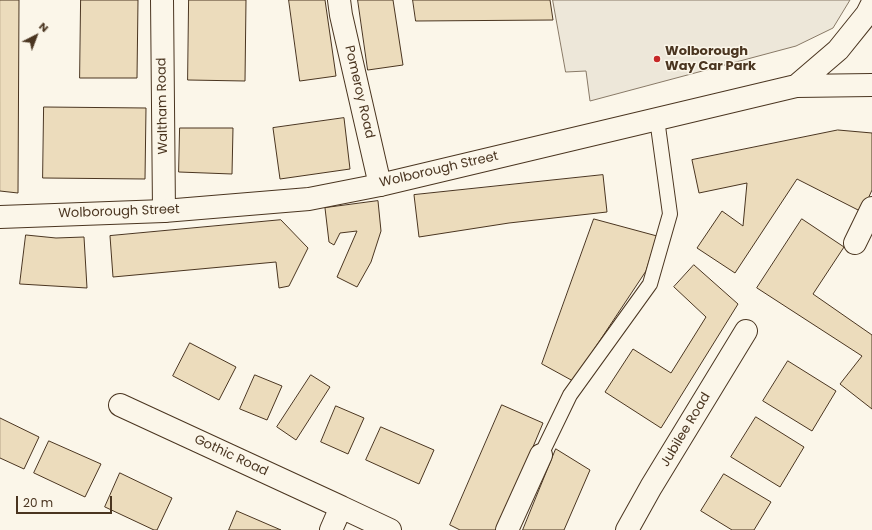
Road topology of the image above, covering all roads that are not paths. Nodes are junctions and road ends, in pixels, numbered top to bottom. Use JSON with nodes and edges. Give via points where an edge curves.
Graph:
{"nodes":[{"id":1,"x":162,"y":0,"type":"edge"},
{"id":2,"x":340,"y":0,"type":"edge"},
{"id":3,"x":872,"y":4,"type":"edge"},
{"id":4,"x":872,"y":85,"type":"edge"},
{"id":5,"x":796,"y":86,"type":"junction"},
{"id":6,"x":657,"y":119,"type":"junction"},
{"id":7,"x":380,"y":185,"type":"junction"},
{"id":8,"x":872,"y":208,"type":"edge"},
{"id":9,"x":164,"y":211,"type":"junction"},
{"id":10,"x":0,"y":217,"type":"edge"},
{"id":11,"x":855,"y":243,"type":"dead end"},
{"id":12,"x":746,"y":331,"type":"dead end"},
{"id":13,"x":120,"y":405,"type":"dead end"},
{"id":14,"x":541,"y":455,"type":"joint"},
{"id":15,"x":341,"y":507,"type":"junction"},
{"id":16,"x":332,"y":530,"type":"edge"},
{"id":17,"x":390,"y":530,"type":"edge"},
{"id":18,"x":507,"y":530,"type":"edge"},
{"id":19,"x":627,"y":530,"type":"edge"}],
"edges":[{"from":1,"to":9,"type":"street","name":"Waltham Road"},
{"from":2,"to":7,"type":"street","name":"Pomeroy Road","via":[[341,15]]},
{"from":3,"to":5,"type":"street","via":[[838,50]]},
{"from":4,"to":5,"type":"street","name":"Wolborough Street"},
{"from":5,"to":6,"type":"street","name":"Wolborough Street"},
{"from":6,"to":7,"type":"street","name":"Wolborough Street"},
{"from":6,"to":14,"type":"lane","via":[[670,214],[650,284],[570,395]]},
{"from":7,"to":9,"type":"street","name":"Wolborough Street","via":[[309,199]]},
{"from":8,"to":11,"type":"street"},
{"from":9,"to":10,"type":"street","name":"Wolborough Street"},
{"from":12,"to":19,"type":"street","name":"Jubilee Road"},
{"from":13,"to":15,"type":"street","name":"Gothic Road"},
{"from":14,"to":18,"type":"street"},
{"from":15,"to":16,"type":"street"},
{"from":15,"to":17,"type":"street","name":"Gothic Road"}]}
